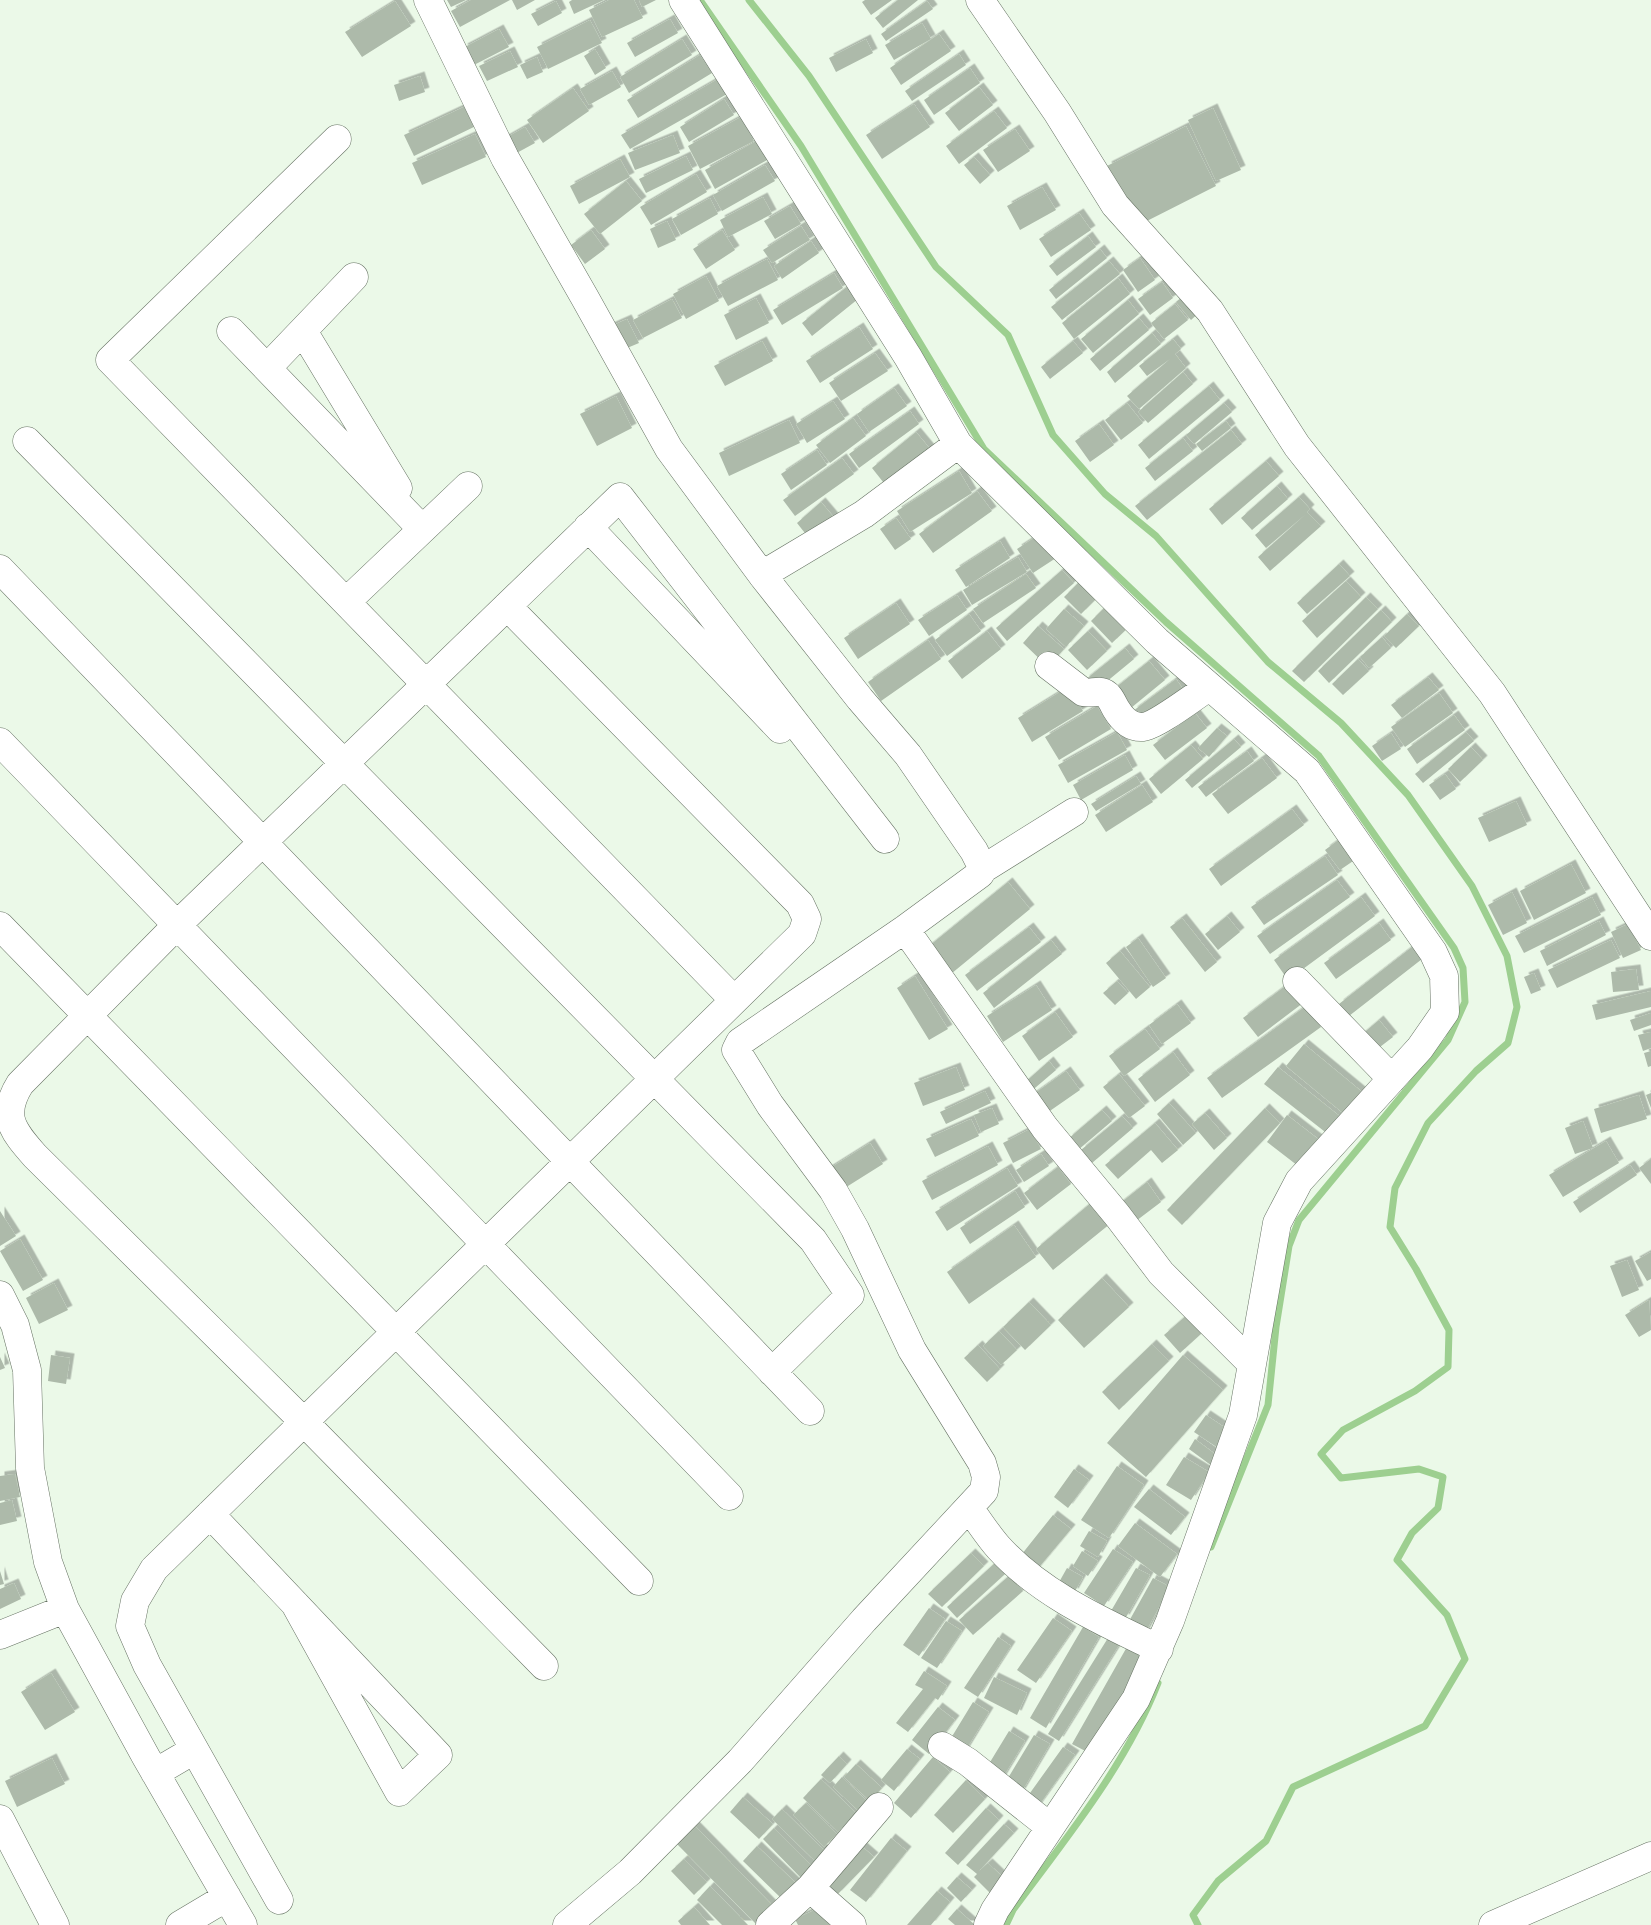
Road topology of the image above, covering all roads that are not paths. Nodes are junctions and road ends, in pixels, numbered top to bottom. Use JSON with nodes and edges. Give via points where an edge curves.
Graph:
{"nodes":[{"id":1,"x":428,"y":0,"type":"edge"},
{"id":2,"x":683,"y":0,"type":"edge"},
{"id":3,"x":980,"y":0,"type":"edge"},
{"id":4,"x":336,"y":139,"type":"dead end"},
{"id":5,"x":354,"y":277,"type":"dead end"},
{"id":6,"x":231,"y":331,"type":"dead end"},
{"id":7,"x":303,"y":331,"type":"junction"},
{"id":8,"x":267,"y":368,"type":"junction"},
{"id":9,"x":27,"y":441,"type":"dead end"},
{"id":10,"x":958,"y":444,"type":"junction"},
{"id":11,"x":468,"y":486,"type":"dead end"},
{"id":12,"x":588,"y":527,"type":"junction"},
{"id":13,"x":422,"y":529,"type":"junction"},
{"id":14,"x":0,"y":569,"type":"edge"},
{"id":15,"x":762,"y":576,"type":"junction"},
{"id":16,"x":346,"y":602,"type":"junction"},
{"id":17,"x":507,"y":606,"type":"junction"},
{"id":18,"x":1049,"y":666,"type":"dead end"},
{"id":19,"x":426,"y":684,"type":"junction"},
{"id":20,"x":1209,"y":687,"type":"junction"},
{"id":21,"x":0,"y":742,"type":"edge"},
{"id":22,"x":344,"y":764,"type":"junction"},
{"id":23,"x":1074,"y":812,"type":"dead end"},
{"id":24,"x":263,"y":842,"type":"junction"},
{"id":25,"x":982,"y":868,"type":"junction"},
{"id":26,"x":177,"y":925,"type":"junction"},
{"id":27,"x":0,"y":926,"type":"edge"},
{"id":28,"x":905,"y":929,"type":"junction"},
{"id":29,"x":1651,"y":936,"type":"edge"},
{"id":30,"x":1297,"y":981,"type":"dead end"},
{"id":31,"x":734,"y":1000,"type":"junction"},
{"id":32,"x":87,"y":1016,"type":"junction"},
{"id":33,"x":654,"y":1079,"type":"junction"},
{"id":34,"x":1392,"y":1079,"type":"junction"},
{"id":35,"x":570,"y":1162,"type":"junction"},
{"id":36,"x":485,"y":1244,"type":"junction"},
{"id":37,"x":0,"y":1295,"type":"edge"},
{"id":38,"x":396,"y":1332,"type":"junction"},
{"id":39,"x":1252,"y":1364,"type":"junction"},
{"id":40,"x":772,"y":1372,"type":"junction"},
{"id":41,"x":810,"y":1411,"type":"dead end"},
{"id":42,"x":304,"y":1422,"type":"junction"},
{"id":43,"x":729,"y":1496,"type":"dead end"},
{"id":44,"x":969,"y":1508,"type":"junction"},
{"id":45,"x":210,"y":1514,"type":"junction"},
{"id":46,"x":639,"y":1581,"type":"dead end"},
{"id":47,"x":295,"y":1604,"type":"junction"},
{"id":48,"x":64,"y":1609,"type":"junction"},
{"id":49,"x":0,"y":1635,"type":"edge"},
{"id":50,"x":1159,"y":1649,"type":"junction"},
{"id":51,"x":544,"y":1666,"type":"dead end"},
{"id":52,"x":942,"y":1746,"type":"dead end"},
{"id":53,"x":194,"y":1750,"type":"junction"},
{"id":54,"x":156,"y":1773,"type":"junction"},
{"id":55,"x":879,"y":1807,"type":"dead end"},
{"id":56,"x":0,"y":1819,"type":"edge"},
{"id":57,"x":1050,"y":1828,"type":"junction"},
{"id":58,"x":1651,"y":1856,"type":"edge"},
{"id":59,"x":810,"y":1888,"type":"junction"},
{"id":60,"x":227,"y":1897,"type":"junction"},
{"id":61,"x":280,"y":1900,"type":"dead end"},
{"id":62,"x":55,"y":1925,"type":"edge"},
{"id":63,"x":180,"y":1925,"type":"edge"},
{"id":64,"x":244,"y":1925,"type":"edge"},
{"id":65,"x":567,"y":1925,"type":"edge"},
{"id":66,"x":770,"y":1925,"type":"edge"},
{"id":67,"x":852,"y":1925,"type":"edge"},
{"id":68,"x":988,"y":1925,"type":"edge"},
{"id":69,"x":1493,"y":1925,"type":"edge"}],
"edges":[{"from":1,"to":15,"type":"street","via":[[505,158],[669,449]]},
{"from":2,"to":10,"type":"street","via":[[903,349]]},
{"from":3,"to":29,"type":"street","via":[[1057,112],[1115,205],[1210,311],[1297,446],[1492,694]]},
{"from":4,"to":16,"type":"street","via":[[110,360]]},
{"from":5,"to":7,"type":"street"},
{"from":6,"to":8,"type":"street"},
{"from":7,"to":8,"type":"street"},
{"from":7,"to":13,"type":"street"},
{"from":8,"to":13,"type":"street"},
{"from":9,"to":22,"type":"street"},
{"from":10,"to":15,"type":"street","via":[[864,514]]},
{"from":10,"to":20,"type":"street","via":[[1150,634]]},
{"from":11,"to":13,"type":"street"},
{"from":12,"to":12,"type":"street","via":[[682,626],[885,839],[620,497]]},
{"from":12,"to":17,"type":"street"},
{"from":13,"to":16,"type":"street"},
{"from":14,"to":24,"type":"street"},
{"from":15,"to":25,"type":"street","via":[[908,755],[974,851]]},
{"from":16,"to":19,"type":"street"},
{"from":17,"to":19,"type":"street"},
{"from":17,"to":31,"type":"street","via":[[800,904],[807,920],[802,934]]},
{"from":18,"to":20,"type":"street","via":[[1083,692],[1107,694],[1122,718],[1140,727],[1152,725]]},
{"from":19,"to":22,"type":"street"},
{"from":19,"to":31,"type":"street"},
{"from":20,"to":34,"type":"street","via":[[1307,771],[1433,952],[1444,976],[1445,1012],[1420,1048]]},
{"from":21,"to":26,"type":"street"},
{"from":22,"to":24,"type":"street"},
{"from":22,"to":33,"type":"street"},
{"from":23,"to":25,"type":"street"},
{"from":24,"to":26,"type":"street"},
{"from":24,"to":35,"type":"street"},
{"from":25,"to":28,"type":"street","via":[[980,874]]},
{"from":26,"to":32,"type":"street"},
{"from":26,"to":36,"type":"street"},
{"from":27,"to":32,"type":"street"},
{"from":28,"to":39,"type":"street","via":[[1045,1128],[1161,1273]]},
{"from":28,"to":44,"type":"street","via":[[740,1042],[736,1050],[770,1105],[833,1190],[912,1350],[982,1463],[986,1477],[984,1491]]},
{"from":30,"to":34,"type":"street"},
{"from":31,"to":33,"type":"street"},
{"from":32,"to":38,"type":"street"},
{"from":32,"to":42,"type":"street","via":[[11,1096],[8,1108],[14,1132]]},
{"from":33,"to":35,"type":"street"},
{"from":33,"to":40,"type":"street","via":[[813,1240],[850,1295]]},
{"from":34,"to":39,"type":"street","via":[[1299,1181],[1277,1223]]},
{"from":35,"to":36,"type":"street"},
{"from":35,"to":40,"type":"street"},
{"from":36,"to":38,"type":"street"},
{"from":36,"to":43,"type":"street"},
{"from":37,"to":48,"type":"street","via":[[15,1325],[27,1370],[30,1468],[48,1562]]},
{"from":38,"to":42,"type":"street"},
{"from":38,"to":46,"type":"street"},
{"from":39,"to":50,"type":"street","via":[[1243,1415]]},
{"from":40,"to":41,"type":"street"},
{"from":42,"to":45,"type":"street"},
{"from":42,"to":51,"type":"street"},
{"from":44,"to":50,"type":"street","via":[[998,1547],[1039,1584]]},
{"from":44,"to":65,"type":"street","via":[[864,1620],[740,1761],[630,1872]]},
{"from":45,"to":47,"type":"street"},
{"from":45,"to":53,"type":"street","via":[[154,1569],[135,1601],[130,1626],[146,1665]]},
{"from":47,"to":47,"type":"street","via":[[342,1689],[399,1792],[438,1755]]},
{"from":48,"to":49,"type":"street"},
{"from":48,"to":54,"type":"street"},
{"from":50,"to":57,"type":"street","via":[[1136,1699]]},
{"from":52,"to":57,"type":"street","via":[[968,1762]]},
{"from":53,"to":54,"type":"street"},
{"from":53,"to":61,"type":"street"},
{"from":54,"to":60,"type":"street"},
{"from":55,"to":59,"type":"street"},
{"from":56,"to":62,"type":"street"},
{"from":57,"to":68,"type":"street"},
{"from":58,"to":69,"type":"street"},
{"from":59,"to":66,"type":"street"},
{"from":59,"to":67,"type":"street"},
{"from":60,"to":63,"type":"street"},
{"from":60,"to":64,"type":"street"}]}
